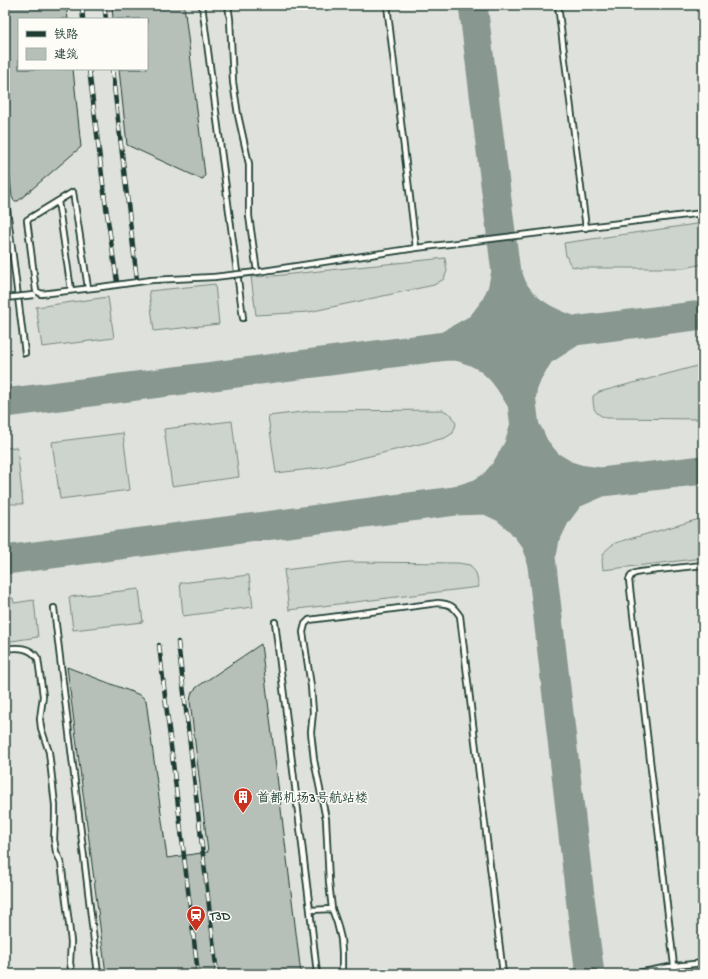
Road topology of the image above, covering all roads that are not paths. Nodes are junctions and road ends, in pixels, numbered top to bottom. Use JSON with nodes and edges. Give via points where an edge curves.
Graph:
{"nodes":[{"id":1,"x":202,"y":5,"type":"edge"},
{"id":2,"x":228,"y":5,"type":"edge"},
{"id":3,"x":387,"y":5,"type":"edge"},
{"id":4,"x":558,"y":5,"type":"edge"},
{"id":5,"x":5,"y":193,"type":"edge"},
{"id":6,"x":58,"y":201,"type":"junction"},
{"id":7,"x":703,"y":214,"type":"edge"},
{"id":8,"x":586,"y":228,"type":"junction"},
{"id":9,"x":416,"y":248,"type":"junction"},
{"id":10,"x":257,"y":272,"type":"junction"},
{"id":11,"x":88,"y":288,"type":"junction"},
{"id":12,"x":71,"y":290,"type":"junction"},
{"id":13,"x":42,"y":294,"type":"junction"},
{"id":14,"x":5,"y":298,"type":"edge"},
{"id":15,"x":243,"y":318,"type":"dead end"},
{"id":16,"x":25,"y":353,"type":"dead end"},
{"id":17,"x":703,"y":564,"type":"edge"},
{"id":18,"x":54,"y":608,"type":"dead end"},
{"id":19,"x":275,"y":622,"type":"dead end"},
{"id":20,"x":5,"y":649,"type":"edge"},
{"id":21,"x":332,"y":909,"type":"junction"},
{"id":22,"x":310,"y":910,"type":"junction"},
{"id":23,"x":703,"y":963,"type":"edge"},
{"id":24,"x":674,"y":966,"type":"junction"},
{"id":25,"x":72,"y":974,"type":"edge"},
{"id":26,"x":98,"y":974,"type":"edge"},
{"id":27,"x":317,"y":974,"type":"edge"},
{"id":28,"x":342,"y":974,"type":"edge"},
{"id":29,"x":503,"y":974,"type":"edge"},
{"id":30,"x":632,"y":974,"type":"edge"},
{"id":31,"x":675,"y":974,"type":"edge"}],
"edges":[{"from":1,"to":15,"type":"lane"},
{"from":2,"to":10,"type":"lane","via":[[233,82],[248,164],[249,216]]},
{"from":3,"to":9,"type":"lane"},
{"from":4,"to":8,"type":"lane"},
{"from":5,"to":16,"type":"lane"},
{"from":6,"to":11,"type":"lane","via":[[73,192]]},
{"from":6,"to":12,"type":"lane"},
{"from":6,"to":13,"type":"lane","via":[[27,220],[36,291]]},
{"from":7,"to":8,"type":"lane"},
{"from":8,"to":9,"type":"lane"},
{"from":9,"to":10,"type":"lane"},
{"from":10,"to":11,"type":"lane","bridge":true},
{"from":11,"to":12,"type":"lane"},
{"from":12,"to":13,"type":"lane"},
{"from":13,"to":14,"type":"lane","bridge":true},
{"from":17,"to":24,"type":"lane","via":[[634,573],[629,580]]},
{"from":18,"to":26,"type":"lane"},
{"from":19,"to":22,"type":"lane"},
{"from":20,"to":25,"type":"lane","via":[[30,650],[38,659],[43,696],[40,719],[49,752],[55,805],[54,839],[69,924]]},
{"from":21,"to":22,"type":"lane"},
{"from":21,"to":28,"type":"lane","via":[[341,939]]},
{"from":21,"to":29,"type":"lane","via":[[328,882],[326,819],[311,732],[312,693],[303,632],[305,624],[315,619],[448,604],[460,616]]},
{"from":22,"to":27,"type":"lane"},
{"from":23,"to":24,"type":"lane"},
{"from":24,"to":30,"type":"lane"},
{"from":24,"to":31,"type":"lane"}]}
